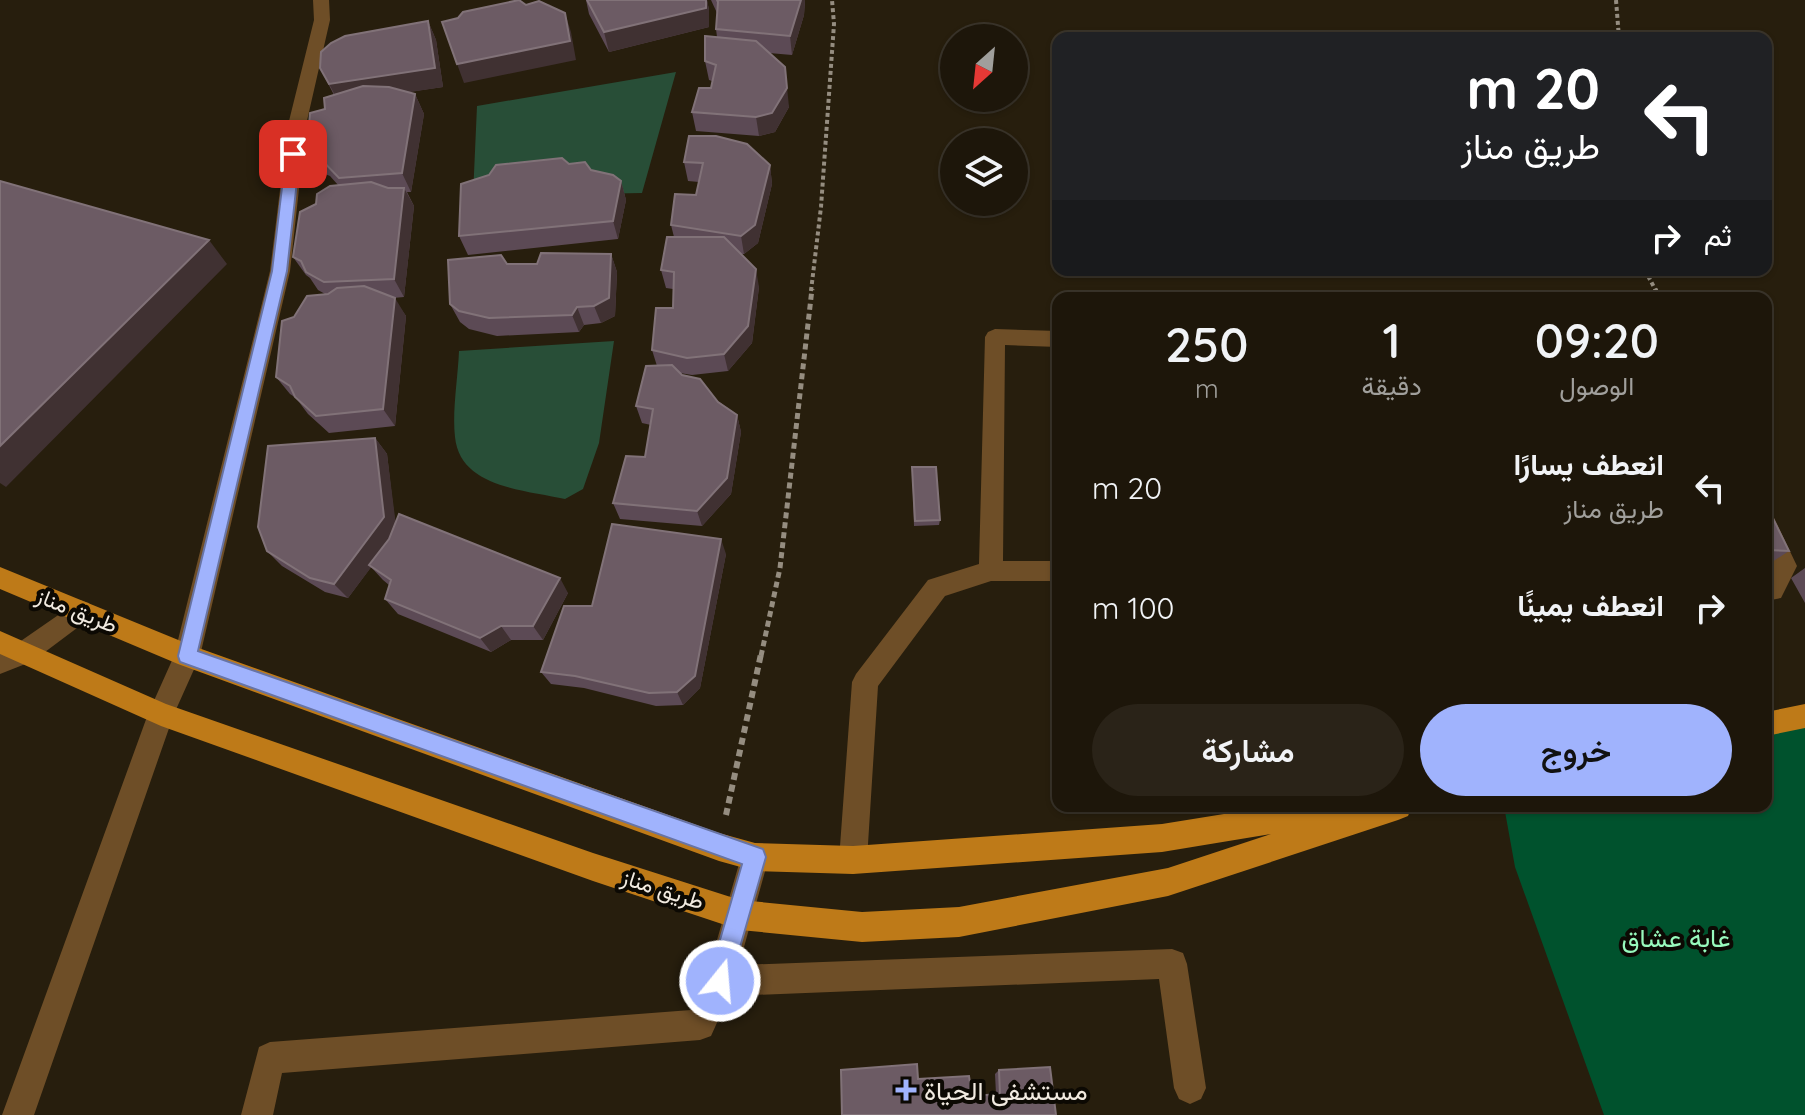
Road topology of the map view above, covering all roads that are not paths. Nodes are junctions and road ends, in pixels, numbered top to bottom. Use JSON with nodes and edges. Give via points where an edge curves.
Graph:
{"nodes":[{"id":1,"x":321,"y":0,"type":"edge"},
{"id":2,"x":1052,"y":339,"type":"edge"},
{"id":3,"x":1772,"y":538,"type":"edge"},
{"id":4,"x":991,"y":571,"type":"junction"},
{"id":5,"x":1052,"y":571,"type":"edge"},
{"id":6,"x":0,"y":578,"type":"edge"},
{"id":7,"x":1772,"y":590,"type":"edge"},
{"id":8,"x":80,"y":611,"type":"junction"},
{"id":9,"x":8,"y":652,"type":"edge"},
{"id":10,"x":187,"y":656,"type":"junction"},
{"id":11,"x":161,"y":714,"type":"junction"},
{"id":12,"x":1805,"y":716,"type":"edge"},
{"id":13,"x":1772,"y":723,"type":"edge"},
{"id":14,"x":1324,"y":812,"type":"edge"},
{"id":15,"x":1380,"y":812,"type":"edge"},
{"id":16,"x":755,"y":857,"type":"junction"},
{"id":17,"x":853,"y":860,"type":"junction"},
{"id":18,"x":740,"y":915,"type":"junction"},
{"id":19,"x":720,"y":981,"type":"junction"},
{"id":20,"x":1190,"y":1088,"type":"dead end"},
{"id":21,"x":18,"y":1115,"type":"edge"},
{"id":22,"x":257,"y":1115,"type":"edge"}],
"edges":[{"from":1,"to":10,"type":"street","via":[[322,20],[297,125],[280,271]]},
{"from":2,"to":4,"type":"street","via":[[995,337]]},
{"from":3,"to":7,"type":"street","via":[[1785,566]]},
{"from":4,"to":5,"type":"street"},
{"from":4,"to":17,"type":"street","via":[[937,588],[865,682]]},
{"from":6,"to":8,"type":"main road","name":"طريق مناز"},
{"from":8,"to":9,"type":"street"},
{"from":8,"to":10,"type":"main road","name":"طريق مناز"},
{"from":9,"to":11,"type":"main road","name":"طريق مناز"},
{"from":10,"to":11,"type":"street"},
{"from":10,"to":16,"type":"main road","name":"طريق مناز"},
{"from":11,"to":18,"type":"main road","name":"طريق مناز"},
{"from":11,"to":21,"type":"street"},
{"from":12,"to":13,"type":"main road"},
{"from":14,"to":17,"type":"main road","name":"طريق مناز","via":[[1162,838]]},
{"from":15,"to":18,"type":"main road","name":"طريق مناز","via":[[1168,882],[959,922],[862,927]]},
{"from":16,"to":17,"type":"main road","name":"طريق مناز"},
{"from":16,"to":18,"type":"street"},
{"from":18,"to":19,"type":"street"},
{"from":19,"to":20,"type":"street","via":[[1172,964]]},
{"from":19,"to":22,"type":"street","via":[[700,1025],[270,1058]]}]}
